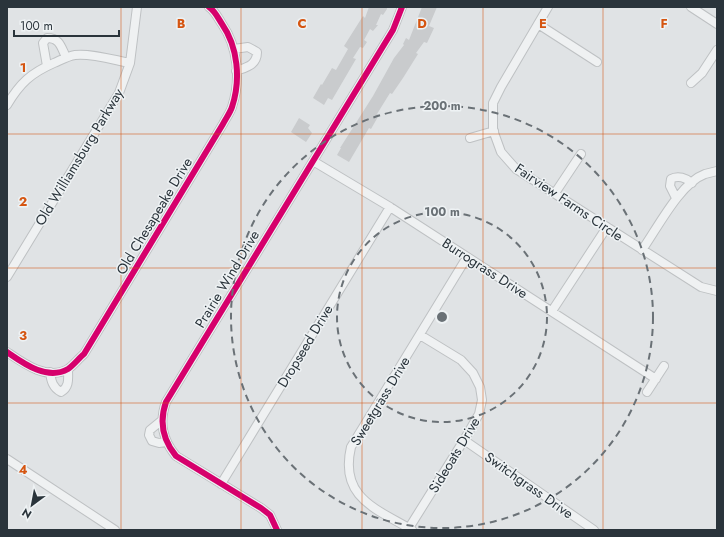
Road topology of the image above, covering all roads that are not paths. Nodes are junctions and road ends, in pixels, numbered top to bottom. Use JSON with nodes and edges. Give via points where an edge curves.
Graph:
{"nodes":[{"id":1,"x":137,"y":7,"type":"edge"},
{"id":2,"x":209,"y":7,"type":"edge"},
{"id":3,"x":402,"y":7,"type":"edge"},
{"id":4,"x":548,"y":7,"type":"edge"},
{"id":5,"x":691,"y":7,"type":"edge"},
{"id":6,"x":538,"y":24,"type":"junction"},
{"id":7,"x":717,"y":24,"type":"edge"},
{"id":8,"x":234,"y":49,"type":"junction"},
{"id":9,"x":717,"y":50,"type":"edge"},
{"id":10,"x":66,"y":57,"type":"junction"},
{"id":11,"x":597,"y":62,"type":"dead end"},
{"id":12,"x":130,"y":63,"type":"junction"},
{"id":13,"x":46,"y":66,"type":"junction"},
{"id":14,"x":236,"y":71,"type":"junction"},
{"id":15,"x":691,"y":83,"type":"dead end"},
{"id":16,"x":7,"y":105,"type":"edge"},
{"id":17,"x":494,"y":131,"type":"junction"},
{"id":18,"x":470,"y":138,"type":"dead end"},
{"id":19,"x":581,"y":154,"type":"dead end"},
{"id":20,"x":313,"y":161,"type":"junction"},
{"id":21,"x":717,"y":171,"type":"edge"},
{"id":22,"x":692,"y":182,"type":"junction"},
{"id":23,"x":555,"y":193,"type":"junction"},
{"id":24,"x":676,"y":198,"type":"junction"},
{"id":25,"x":390,"y":207,"type":"junction"},
{"id":26,"x":607,"y":227,"type":"junction"},
{"id":27,"x":642,"y":250,"type":"junction"},
{"id":28,"x":467,"y":257,"type":"junction"},
{"id":29,"x":7,"y":277,"type":"edge"},
{"id":30,"x":717,"y":291,"type":"edge"},
{"id":31,"x":552,"y":311,"type":"junction"},
{"id":32,"x":420,"y":334,"type":"junction"},
{"id":33,"x":7,"y":352,"type":"edge"},
{"id":34,"x":664,"y":366,"type":"dead end"},
{"id":35,"x":68,"y":369,"type":"junction"},
{"id":36,"x":50,"y":372,"type":"junction"},
{"id":37,"x":656,"y":379,"type":"junction"},
{"id":38,"x":647,"y":392,"type":"dead end"},
{"id":39,"x":161,"y":421,"type":"junction"},
{"id":40,"x":464,"y":440,"type":"junction"},
{"id":41,"x":166,"y":442,"type":"junction"},
{"id":42,"x":7,"y":459,"type":"edge"},
{"id":43,"x":221,"y":484,"type":"junction"},
{"id":44,"x":411,"y":529,"type":"edge"},
{"id":45,"x":115,"y":530,"type":"edge"},
{"id":46,"x":277,"y":530,"type":"edge"},
{"id":47,"x":594,"y":530,"type":"edge"}],
"edges":[{"from":1,"to":12,"type":"street","name":"Old Williamsburg Parkway"},
{"from":2,"to":8,"type":"street","name":"Old Chesapeake Drive","via":[[228,32]]},
{"from":3,"to":20,"type":"street","name":"Prairie Wind Drive","via":[[393,30]]},
{"from":4,"to":6,"type":"street","name":"Fairview Farms Circle"},
{"from":5,"to":7,"type":"street"},
{"from":6,"to":11,"type":"street"},
{"from":6,"to":17,"type":"street","name":"Fairview Farms Circle","via":[[493,104]]},
{"from":8,"to":14,"type":"street","name":"Old Chesapeake Drive"},
{"from":8,"to":14,"type":"street","via":[[248,48],[257,52],[256,60],[252,64]]},
{"from":9,"to":15,"type":"street","via":[[702,73]]},
{"from":10,"to":12,"type":"street","via":[[85,55]]},
{"from":10,"to":13,"type":"street"},
{"from":10,"to":13,"type":"street","via":[[58,42],[53,38],[47,38],[43,43]]},
{"from":12,"to":29,"type":"street","name":"Old Williamsburg Parkway","via":[[119,93]]},
{"from":13,"to":16,"type":"street","via":[[28,78]]},
{"from":14,"to":35,"type":"street","name":"Old Chesapeake Drive","via":[[236,93],[232,109],[84,354]]},
{"from":17,"to":18,"type":"street"},
{"from":17,"to":23,"type":"street","name":"Fairview Farms Circle","via":[[501,152],[516,168]]},
{"from":19,"to":23,"type":"street"},
{"from":20,"to":25,"type":"street","name":"Burrograss Drive"},
{"from":20,"to":39,"type":"street","name":"Prairie Wind Drive","via":[[166,402]]},
{"from":21,"to":22,"type":"street","via":[[704,174]]},
{"from":22,"to":24,"type":"street"},
{"from":22,"to":24,"type":"street","via":[[682,178],[671,179],[670,186]]},
{"from":23,"to":26,"type":"street","name":"Fairview Farms Circle"},
{"from":24,"to":27,"type":"street"},
{"from":25,"to":28,"type":"street","name":"Burrograss Drive"},
{"from":25,"to":43,"type":"street","name":"Dropseed Drive"},
{"from":26,"to":27,"type":"street","name":"Fairview Farms Circle"},
{"from":26,"to":31,"type":"street"},
{"from":27,"to":30,"type":"street","name":"Fairview Farms Circle","via":[[701,287]]},
{"from":28,"to":31,"type":"street","name":"Burrograss Drive"},
{"from":28,"to":32,"type":"street","name":"Sweetgrass Drive"},
{"from":31,"to":37,"type":"street","name":"Burrograss Drive"},
{"from":32,"to":40,"type":"street","name":"Sideoats Drive","via":[[460,360],[480,387],[482,400],[478,414]]},
{"from":32,"to":44,"type":"street","name":"Sweetgrass Drive","via":[[351,447],[348,458],[350,478],[359,495],[368,504]]},
{"from":33,"to":36,"type":"street","via":[[30,367]]},
{"from":34,"to":37,"type":"street"},
{"from":35,"to":36,"type":"street"},
{"from":35,"to":36,"type":"street","via":[[68,382],[65,390],[61,392],[56,390]]},
{"from":37,"to":38,"type":"street"},
{"from":39,"to":41,"type":"street","name":"Prairie Wind Drive"},
{"from":39,"to":41,"type":"street","name":"Prairie Wind Drive","via":[[150,430],[149,435],[152,441]]},
{"from":40,"to":44,"type":"street","name":"Sideoats Drive"},
{"from":40,"to":47,"type":"street","name":"Switchgrass Drive"},
{"from":41,"to":43,"type":"street","name":"Prairie Wind Drive","via":[[176,456]]},
{"from":42,"to":45,"type":"street"},
{"from":43,"to":46,"type":"street","name":"Prairie Wind Drive","via":[[270,515]]}]}
